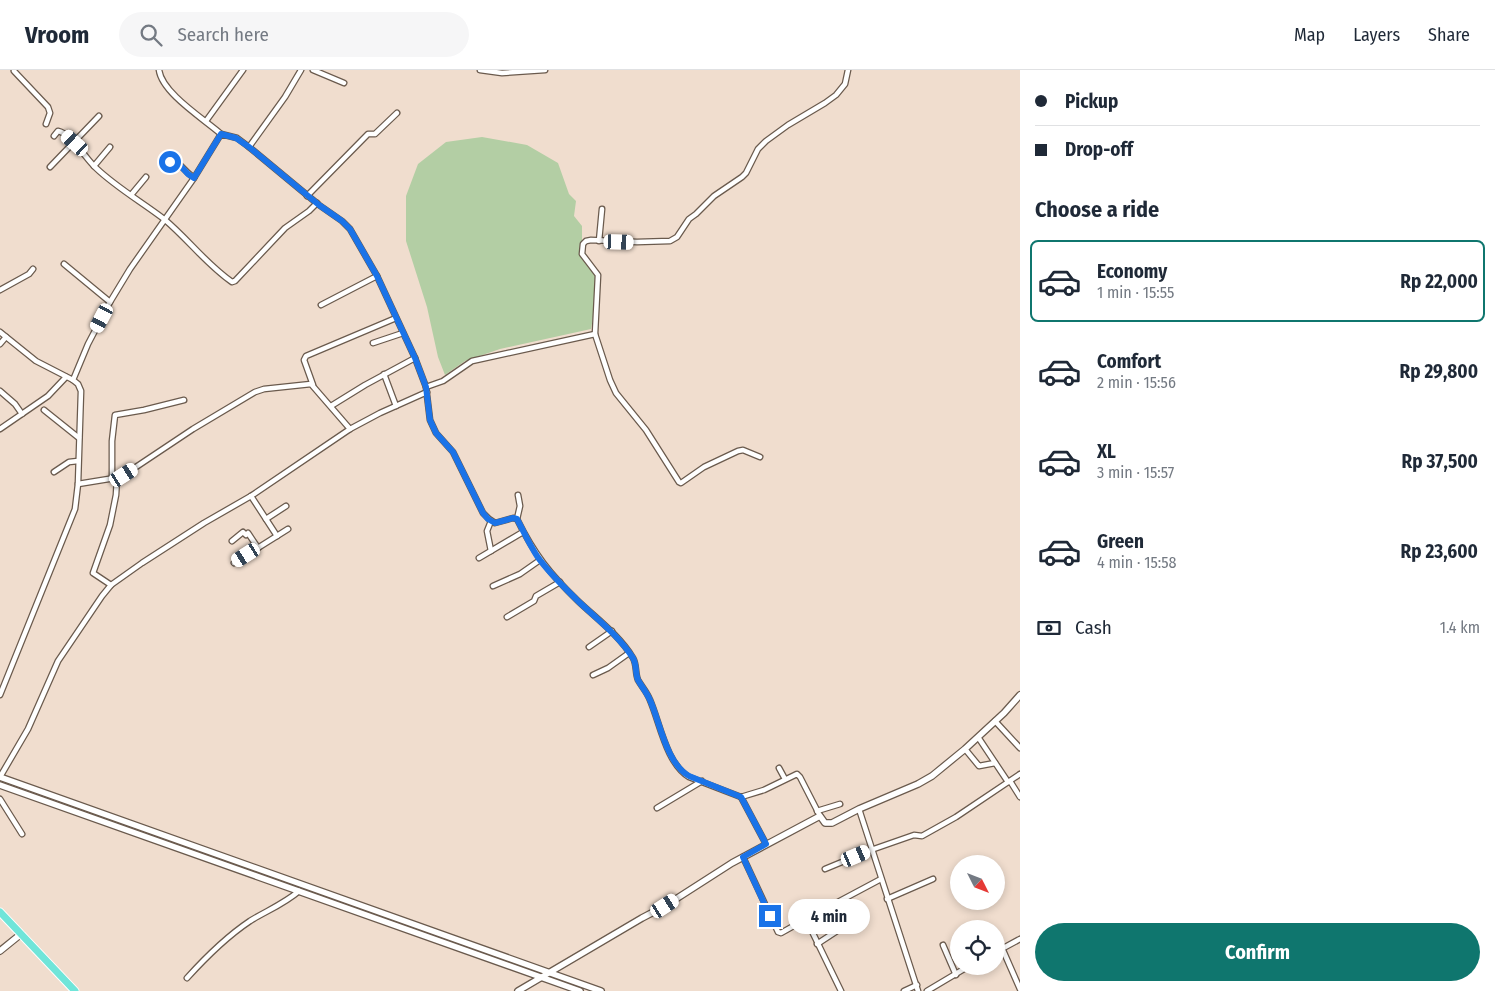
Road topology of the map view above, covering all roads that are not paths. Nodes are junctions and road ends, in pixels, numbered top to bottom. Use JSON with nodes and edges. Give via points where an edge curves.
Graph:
{"nodes":[{"id":1,"x":14,"y":70,"type":"edge"},
{"id":2,"x":159,"y":70,"type":"edge"},
{"id":3,"x":243,"y":70,"type":"edge"},
{"id":4,"x":301,"y":70,"type":"edge"},
{"id":5,"x":313,"y":70,"type":"edge"},
{"id":6,"x":480,"y":70,"type":"edge"},
{"id":7,"x":545,"y":70,"type":"edge"},
{"id":8,"x":848,"y":70,"type":"edge"},
{"id":9,"x":344,"y":83,"type":"dead end"},
{"id":10,"x":397,"y":113,"type":"dead end"},
{"id":11,"x":99,"y":116,"type":"dead end"},
{"id":12,"x":206,"y":122,"type":"junction"},
{"id":13,"x":46,"y":124,"type":"dead end"},
{"id":14,"x":221,"y":134,"type":"junction"},
{"id":15,"x":54,"y":136,"type":"dead end"},
{"id":16,"x":75,"y":143,"type":"junction"},
{"id":17,"x":249,"y":147,"type":"junction"},
{"id":18,"x":110,"y":148,"type":"dead end"},
{"id":19,"x":170,"y":162,"type":"dead end"},
{"id":20,"x":94,"y":166,"type":"junction"},
{"id":21,"x":50,"y":167,"type":"dead end"},
{"id":22,"x":146,"y":177,"type":"dead end"},
{"id":23,"x":194,"y":178,"type":"junction"},
{"id":24,"x":131,"y":195,"type":"junction"},
{"id":25,"x":308,"y":196,"type":"junction"},
{"id":26,"x":317,"y":203,"type":"junction"},
{"id":27,"x":602,"y":209,"type":"dead end"},
{"id":28,"x":165,"y":220,"type":"junction"},
{"id":29,"x":599,"y":241,"type":"junction"},
{"id":30,"x":64,"y":264,"type":"dead end"},
{"id":31,"x":33,"y":269,"type":"dead end"},
{"id":32,"x":377,"y":276,"type":"junction"},
{"id":33,"x":0,"y":290,"type":"edge"},
{"id":34,"x":110,"y":302,"type":"junction"},
{"id":35,"x":321,"y":305,"type":"dead end"},
{"id":36,"x":396,"y":318,"type":"junction"},
{"id":37,"x":0,"y":332,"type":"edge"},
{"id":38,"x":403,"y":333,"type":"junction"},
{"id":39,"x":595,"y":334,"type":"junction"},
{"id":40,"x":6,"y":337,"type":"junction"},
{"id":41,"x":373,"y":343,"type":"dead end"},
{"id":42,"x":0,"y":344,"type":"edge"},
{"id":43,"x":415,"y":358,"type":"junction"},
{"id":44,"x":384,"y":374,"type":"junction"},
{"id":45,"x":66,"y":377,"type":"junction"},
{"id":46,"x":73,"y":380,"type":"junction"},
{"id":47,"x":313,"y":385,"type":"junction"},
{"id":48,"x":426,"y":390,"type":"junction"},
{"id":49,"x":0,"y":391,"type":"edge"},
{"id":50,"x":184,"y":400,"type":"dead end"},
{"id":51,"x":331,"y":406,"type":"junction"},
{"id":52,"x":396,"y":406,"type":"junction"},
{"id":53,"x":44,"y":410,"type":"dead end"},
{"id":54,"x":22,"y":414,"type":"junction"},
{"id":55,"x":0,"y":429,"type":"edge"},
{"id":56,"x":350,"y":430,"type":"junction"},
{"id":57,"x":79,"y":438,"type":"junction"},
{"id":58,"x":760,"y":457,"type":"dead end"},
{"id":59,"x":78,"y":462,"type":"junction"},
{"id":60,"x":54,"y":472,"type":"dead end"},
{"id":61,"x":114,"y":478,"type":"junction"},
{"id":62,"x":78,"y":484,"type":"junction"},
{"id":63,"x":518,"y":495,"type":"dead end"},
{"id":64,"x":251,"y":496,"type":"junction"},
{"id":65,"x":286,"y":506,"type":"dead end"},
{"id":66,"x":266,"y":519,"type":"junction"},
{"id":67,"x":517,"y":519,"type":"junction"},
{"id":68,"x":491,"y":521,"type":"junction"},
{"id":69,"x":288,"y":529,"type":"dead end"},
{"id":70,"x":523,"y":532,"type":"junction"},
{"id":71,"x":277,"y":536,"type":"junction"},
{"id":72,"x":232,"y":541,"type":"dead end"},
{"id":73,"x":258,"y":548,"type":"junction"},
{"id":74,"x":492,"y":551,"type":"junction"},
{"id":75,"x":479,"y":558,"type":"dead end"},
{"id":76,"x":540,"y":560,"type":"junction"},
{"id":77,"x":234,"y":562,"type":"dead end"},
{"id":78,"x":560,"y":582,"type":"junction"},
{"id":79,"x":111,"y":585,"type":"junction"},
{"id":80,"x":493,"y":586,"type":"dead end"},
{"id":81,"x":507,"y":617,"type":"dead end"},
{"id":82,"x":612,"y":631,"type":"junction"},
{"id":83,"x":589,"y":647,"type":"dead end"},
{"id":84,"x":629,"y":654,"type":"junction"},
{"id":85,"x":593,"y":675,"type":"dead end"},
{"id":86,"x":0,"y":695,"type":"edge"},
{"id":87,"x":1020,"y":695,"type":"edge"},
{"id":88,"x":994,"y":721,"type":"junction"},
{"id":89,"x":978,"y":737,"type":"junction"},
{"id":90,"x":1020,"y":748,"type":"edge"},
{"id":91,"x":965,"y":749,"type":"junction"},
{"id":92,"x":994,"y":763,"type":"junction"},
{"id":93,"x":779,"y":768,"type":"dead end"},
{"id":94,"x":1020,"y":774,"type":"edge"},
{"id":95,"x":0,"y":777,"type":"edge"},
{"id":96,"x":785,"y":779,"type":"junction"},
{"id":97,"x":702,"y":781,"type":"junction"},
{"id":98,"x":1009,"y":782,"type":"junction"},
{"id":99,"x":0,"y":785,"type":"edge"},
{"id":100,"x":741,"y":797,"type":"junction"},
{"id":101,"x":1020,"y":797,"type":"edge"},
{"id":102,"x":0,"y":798,"type":"edge"},
{"id":103,"x":840,"y":804,"type":"dead end"},
{"id":104,"x":657,"y":808,"type":"dead end"},
{"id":105,"x":859,"y":809,"type":"junction"},
{"id":106,"x":819,"y":813,"type":"junction"},
{"id":107,"x":22,"y":834,"type":"dead end"},
{"id":108,"x":766,"y":844,"type":"junction"},
{"id":109,"x":871,"y":850,"type":"junction"},
{"id":110,"x":743,"y":857,"type":"junction"},
{"id":111,"x":825,"y":869,"type":"dead end"},
{"id":112,"x":881,"y":879,"type":"junction"},
{"id":113,"x":933,"y":879,"type":"dead end"},
{"id":114,"x":299,"y":891,"type":"junction"},
{"id":115,"x":887,"y":899,"type":"junction"},
{"id":116,"x":0,"y":912,"type":"edge"},
{"id":117,"x":806,"y":919,"type":"junction"},
{"id":118,"x":846,"y":925,"type":"dead end"},
{"id":119,"x":21,"y":934,"type":"junction"},
{"id":120,"x":1020,"y":939,"type":"edge"},
{"id":121,"x":817,"y":944,"type":"junction"},
{"id":122,"x":943,"y":945,"type":"dead end"},
{"id":123,"x":1005,"y":946,"type":"edge"},
{"id":124,"x":0,"y":951,"type":"edge"},
{"id":125,"x":1005,"y":955,"type":"edge"},
{"id":126,"x":950,"y":961,"type":"edge"},
{"id":127,"x":549,"y":973,"type":"junction"},
{"id":128,"x":956,"y":975,"type":"edge"},
{"id":129,"x":540,"y":977,"type":"junction"},
{"id":130,"x":187,"y":978,"type":"dead end"},
{"id":131,"x":916,"y":985,"type":"junction"},
{"id":132,"x":1020,"y":989,"type":"edge"},
{"id":133,"x":75,"y":991,"type":"edge"},
{"id":134,"x":518,"y":991,"type":"edge"},
{"id":135,"x":580,"y":991,"type":"edge"},
{"id":136,"x":601,"y":991,"type":"edge"},
{"id":137,"x":841,"y":991,"type":"edge"},
{"id":138,"x":904,"y":991,"type":"edge"},
{"id":139,"x":918,"y":991,"type":"edge"},
{"id":140,"x":927,"y":991,"type":"edge"}],
"edges":[{"from":1,"to":13,"type":"street","via":[[49,108]]},
{"from":2,"to":12,"type":"street","via":[[164,84]]},
{"from":3,"to":12,"type":"street"},
{"from":4,"to":17,"type":"street"},
{"from":5,"to":9,"type":"street"},
{"from":6,"to":7,"type":"street","via":[[502,73]]},
{"from":8,"to":29,"type":"street","via":[[845,84],[836,94],[766,141],[744,175],[688,219],[675,239]]},
{"from":10,"to":25,"type":"street","via":[[375,134],[368,134]]},
{"from":11,"to":16,"type":"street"},
{"from":12,"to":14,"type":"street"},
{"from":14,"to":17,"type":"street","via":[[236,138]]},
{"from":14,"to":23,"type":"street"},
{"from":15,"to":16,"type":"street","via":[[60,131]]},
{"from":16,"to":20,"type":"street"},
{"from":16,"to":21,"type":"street"},
{"from":17,"to":25,"type":"street"},
{"from":18,"to":20,"type":"street"},
{"from":19,"to":23,"type":"street","via":[[177,162]]},
{"from":20,"to":24,"type":"street"},
{"from":22,"to":24,"type":"street"},
{"from":23,"to":28,"type":"street"},
{"from":24,"to":28,"type":"street"},
{"from":25,"to":26,"type":"street"},
{"from":26,"to":28,"type":"street","via":[[284,228],[233,282],[205,260]]},
{"from":26,"to":32,"type":"street","via":[[350,229]]},
{"from":27,"to":29,"type":"street"},
{"from":28,"to":34,"type":"street"},
{"from":29,"to":39,"type":"street","via":[[586,241],[582,251],[598,275]]},
{"from":30,"to":34,"type":"street"},
{"from":31,"to":33,"type":"street"},
{"from":32,"to":35,"type":"street"},
{"from":32,"to":36,"type":"street"},
{"from":34,"to":46,"type":"street"},
{"from":36,"to":38,"type":"street"},
{"from":36,"to":47,"type":"street","via":[[306,356],[304,360]]},
{"from":37,"to":40,"type":"street"},
{"from":38,"to":41,"type":"street"},
{"from":38,"to":43,"type":"street"},
{"from":39,"to":48,"type":"street","via":[[472,361]]},
{"from":39,"to":58,"type":"street","via":[[612,387],[646,430],[680,482],[738,451]]},
{"from":40,"to":42,"type":"street"},
{"from":40,"to":45,"type":"street","via":[[36,361]]},
{"from":43,"to":44,"type":"street"},
{"from":43,"to":48,"type":"street"},
{"from":44,"to":51,"type":"street"},
{"from":44,"to":52,"type":"street"},
{"from":45,"to":46,"type":"street"},
{"from":45,"to":54,"type":"street","via":[[48,396]]},
{"from":46,"to":57,"type":"street","via":[[81,391]]},
{"from":47,"to":51,"type":"street"},
{"from":47,"to":61,"type":"street","via":[[264,388],[255,392]]},
{"from":48,"to":52,"type":"street"},
{"from":48,"to":68,"type":"street","via":[[428,415],[436,433],[453,452]]},
{"from":49,"to":54,"type":"street"},
{"from":50,"to":61,"type":"street","via":[[115,415],[112,441]]},
{"from":51,"to":56,"type":"street"},
{"from":52,"to":56,"type":"street"},
{"from":53,"to":57,"type":"street"},
{"from":54,"to":55,"type":"street"},
{"from":56,"to":64,"type":"street"},
{"from":57,"to":59,"type":"street"},
{"from":59,"to":60,"type":"street","via":[[68,462]]},
{"from":59,"to":62,"type":"street"},
{"from":61,"to":62,"type":"street"},
{"from":61,"to":79,"type":"street","via":[[116,495],[110,525],[94,573]]},
{"from":62,"to":86,"type":"street","via":[[73,517]]},
{"from":63,"to":67,"type":"street"},
{"from":64,"to":66,"type":"street"},
{"from":64,"to":79,"type":"street"},
{"from":65,"to":66,"type":"street"},
{"from":66,"to":71,"type":"street"},
{"from":67,"to":68,"type":"street"},
{"from":67,"to":70,"type":"street"},
{"from":68,"to":74,"type":"street","via":[[486,531]]},
{"from":69,"to":71,"type":"street"},
{"from":70,"to":74,"type":"street"},
{"from":70,"to":76,"type":"street"},
{"from":71,"to":73,"type":"street"},
{"from":72,"to":73,"type":"street","via":[[243,532],[248,533]]},
{"from":73,"to":77,"type":"street"},
{"from":74,"to":75,"type":"street"},
{"from":76,"to":78,"type":"street"},
{"from":76,"to":80,"type":"street","via":[[520,574]]},
{"from":78,"to":81,"type":"street"},
{"from":78,"to":82,"type":"street"},
{"from":79,"to":95,"type":"street","via":[[58,661],[28,729]]},
{"from":82,"to":83,"type":"street"},
{"from":82,"to":84,"type":"street"},
{"from":84,"to":85,"type":"street"},
{"from":84,"to":97,"type":"street","via":[[671,754],[685,774]]},
{"from":87,"to":88,"type":"street"},
{"from":88,"to":89,"type":"street"},
{"from":88,"to":90,"type":"street"},
{"from":89,"to":91,"type":"street"},
{"from":89,"to":92,"type":"street"},
{"from":91,"to":92,"type":"street","via":[[979,766]]},
{"from":91,"to":105,"type":"street","via":[[918,784]]},
{"from":92,"to":98,"type":"street"},
{"from":93,"to":96,"type":"street"},
{"from":94,"to":98,"type":"street"},
{"from":95,"to":127,"type":"street"},
{"from":96,"to":100,"type":"street"},
{"from":96,"to":106,"type":"street","via":[[799,775]]},
{"from":97,"to":100,"type":"street"},
{"from":97,"to":104,"type":"street"},
{"from":98,"to":101,"type":"street"},
{"from":98,"to":109,"type":"street","via":[[922,836],[914,835]]},
{"from":99,"to":114,"type":"street"},
{"from":100,"to":108,"type":"street"},
{"from":102,"to":107,"type":"street"},
{"from":103,"to":106,"type":"street"},
{"from":105,"to":106,"type":"street","via":[[828,824]]},
{"from":105,"to":109,"type":"street"},
{"from":106,"to":108,"type":"street"},
{"from":108,"to":110,"type":"street"},
{"from":109,"to":111,"type":"street"},
{"from":109,"to":112,"type":"street"},
{"from":110,"to":117,"type":"street","via":[[778,932]]},
{"from":110,"to":127,"type":"street"},
{"from":112,"to":115,"type":"street"},
{"from":112,"to":117,"type":"street"},
{"from":113,"to":115,"type":"street"},
{"from":114,"to":129,"type":"street"},
{"from":114,"to":130,"type":"street","via":[[286,902],[247,923],[207,955]]},
{"from":115,"to":131,"type":"street"},
{"from":116,"to":119,"type":"main road"},
{"from":117,"to":121,"type":"street"},
{"from":118,"to":121,"type":"street"},
{"from":119,"to":124,"type":"street"},
{"from":119,"to":133,"type":"main road"},
{"from":120,"to":123,"type":"street"},
{"from":121,"to":137,"type":"street"},
{"from":122,"to":126,"type":"street"},
{"from":125,"to":132,"type":"street"},
{"from":127,"to":129,"type":"street"},
{"from":127,"to":136,"type":"street"},
{"from":128,"to":140,"type":"street"},
{"from":129,"to":134,"type":"street"},
{"from":129,"to":135,"type":"street"},
{"from":131,"to":138,"type":"street"},
{"from":131,"to":139,"type":"street"}]}
